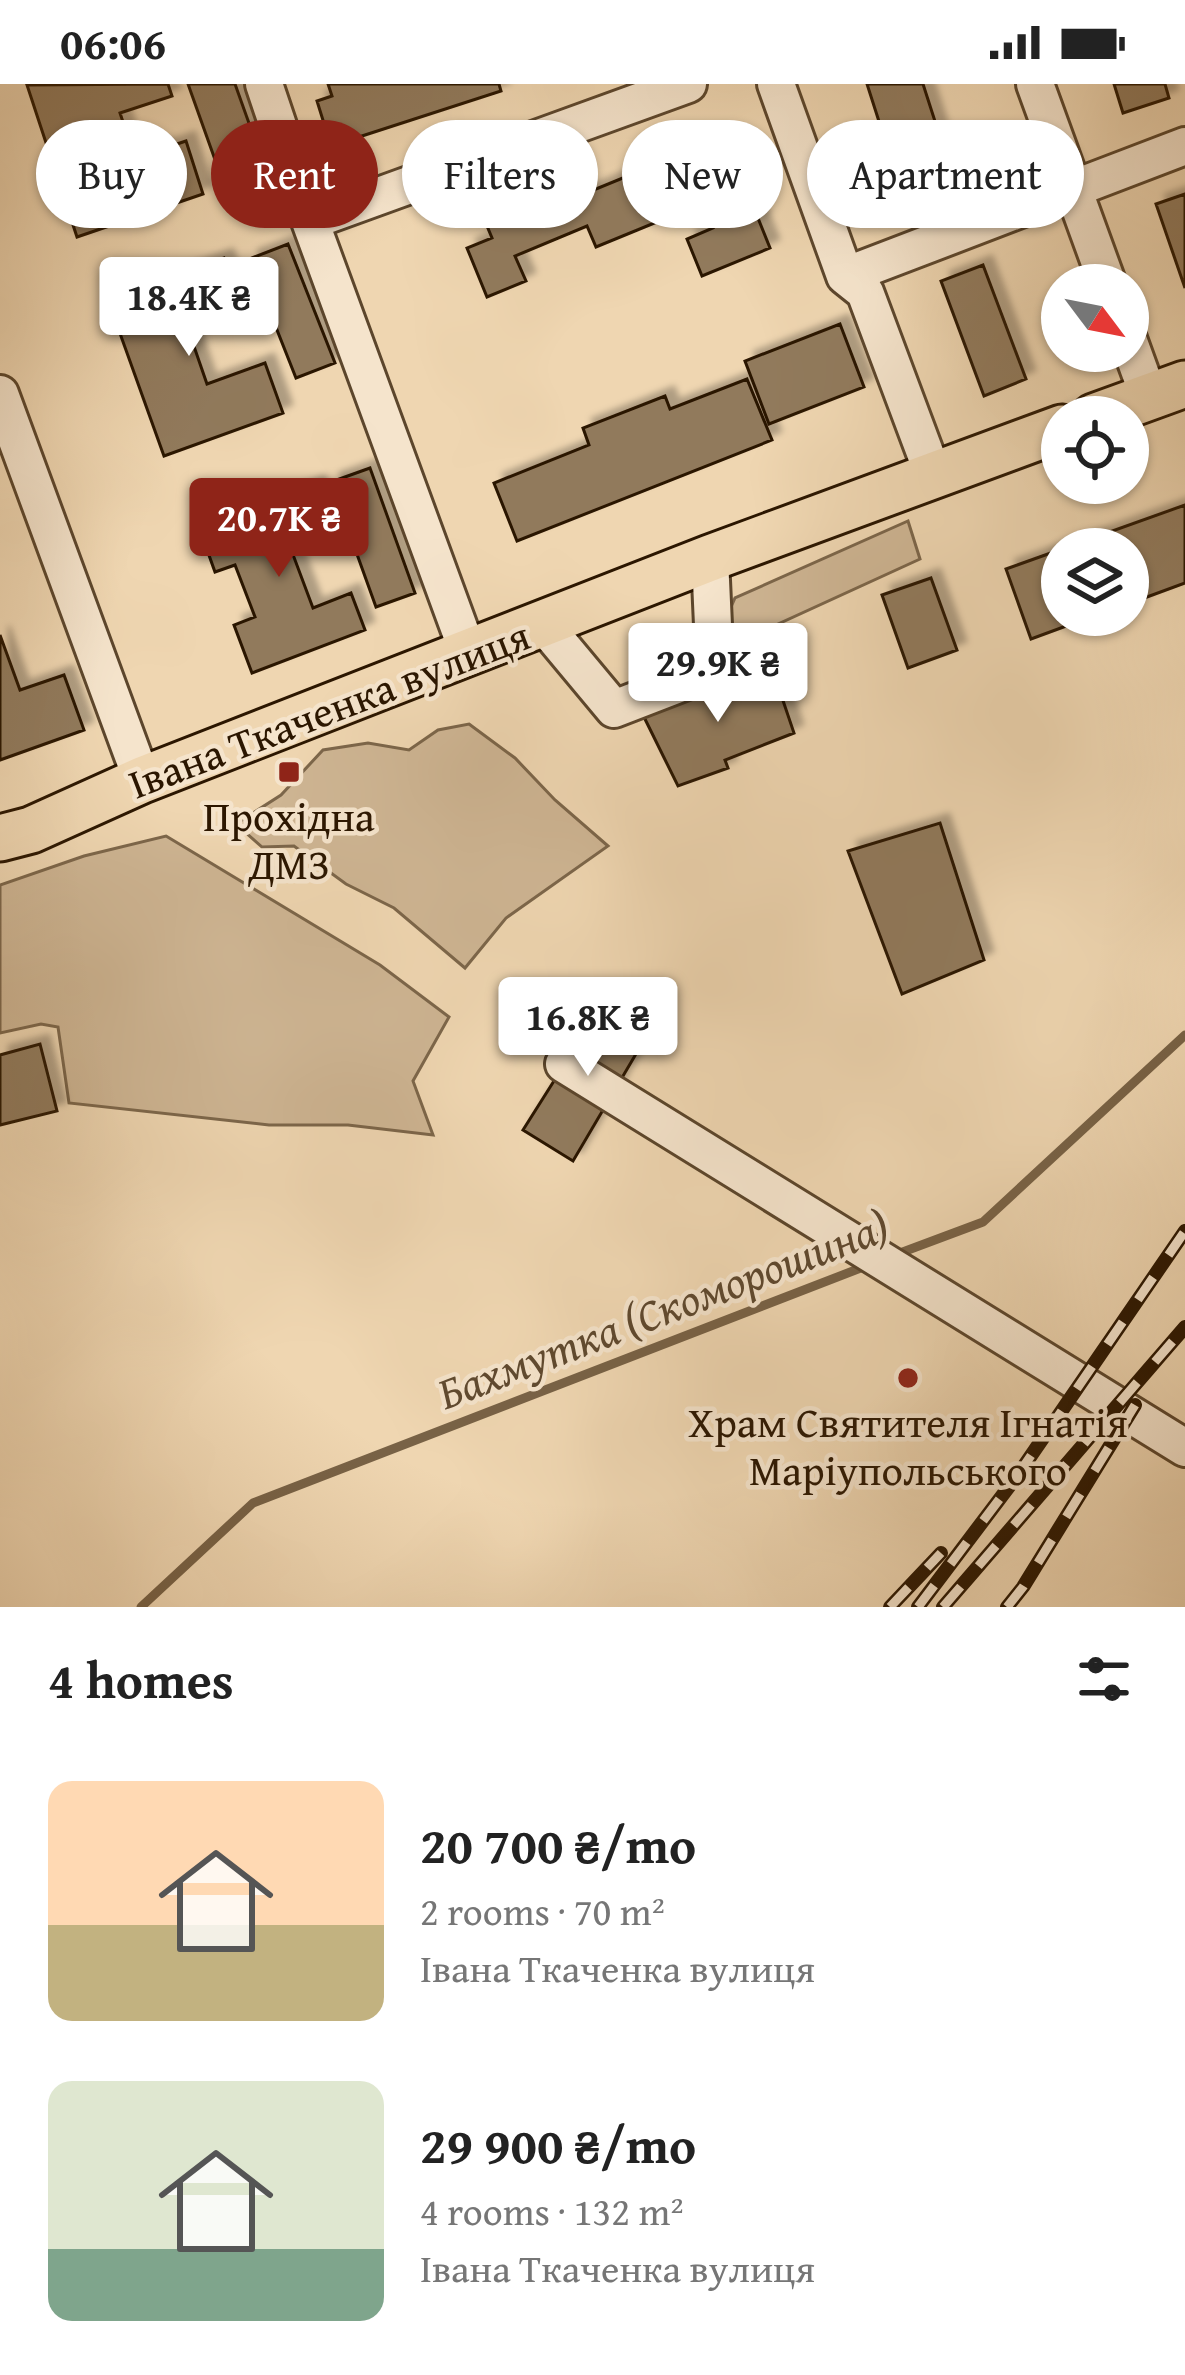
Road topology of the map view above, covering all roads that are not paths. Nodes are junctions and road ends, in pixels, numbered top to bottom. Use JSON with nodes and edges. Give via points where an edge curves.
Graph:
{"nodes":[{"id":1,"x":265,"y":84,"type":"edge"},
{"id":2,"x":688,"y":84,"type":"edge"},
{"id":3,"x":776,"y":84,"type":"edge"},
{"id":4,"x":1035,"y":84,"type":"edge"},
{"id":5,"x":277,"y":120,"type":"edge"},
{"id":6,"x":1048,"y":120,"type":"edge"},
{"id":7,"x":1185,"y":146,"type":"edge"},
{"id":8,"x":1084,"y":182,"type":"edge"},
{"id":9,"x":378,"y":196,"type":"edge"},
{"id":10,"x":1084,"y":219,"type":"edge"},
{"id":11,"x":313,"y":228,"type":"edge"},
{"id":12,"x":966,"y":228,"type":"edge"},
{"id":13,"x":1100,"y":264,"type":"edge"},
{"id":14,"x":844,"y":276,"type":"junction"},
{"id":15,"x":0,"y":394,"type":"edge"},
{"id":16,"x":1041,"y":435,"type":"edge"},
{"id":17,"x":933,"y":474,"type":"junction"},
{"id":18,"x":710,"y":558,"type":"junction"},
{"id":19,"x":544,"y":625,"type":"junction"},
{"id":20,"x":469,"y":655,"type":"junction"},
{"id":21,"x":142,"y":780,"type":"junction"},
{"id":22,"x":0,"y":838,"type":"edge"},
{"id":23,"x":564,"y":1064,"type":"dead end"},
{"id":24,"x":1185,"y":1448,"type":"edge"}],
"edges":[{"from":1,"to":5,"type":"street"},
{"from":2,"to":9,"type":"street"},
{"from":3,"to":14,"type":"street"},
{"from":4,"to":6,"type":"street"},
{"from":7,"to":8,"type":"street"},
{"from":10,"to":13,"type":"street"},
{"from":11,"to":20,"type":"street"},
{"from":12,"to":14,"type":"street"},
{"from":14,"to":17,"type":"street","via":[[865,292]]},
{"from":15,"to":21,"type":"street"},
{"from":16,"to":17,"type":"main road","name":"Івана Ткаченка вулиця"},
{"from":17,"to":18,"type":"main road","name":"Івана Ткаченка вулиця"},
{"from":18,"to":19,"type":"main road","name":"Івана Ткаченка вулиця"},
{"from":18,"to":19,"type":"street","via":[[715,670],[614,709]]},
{"from":19,"to":20,"type":"main road","name":"Івана Ткаченка вулиця"},
{"from":20,"to":21,"type":"main road","name":"Івана Ткаченка вулиця"},
{"from":21,"to":22,"type":"main road","name":"Івана Ткаченка вулиця"},
{"from":23,"to":24,"type":"street"}]}
